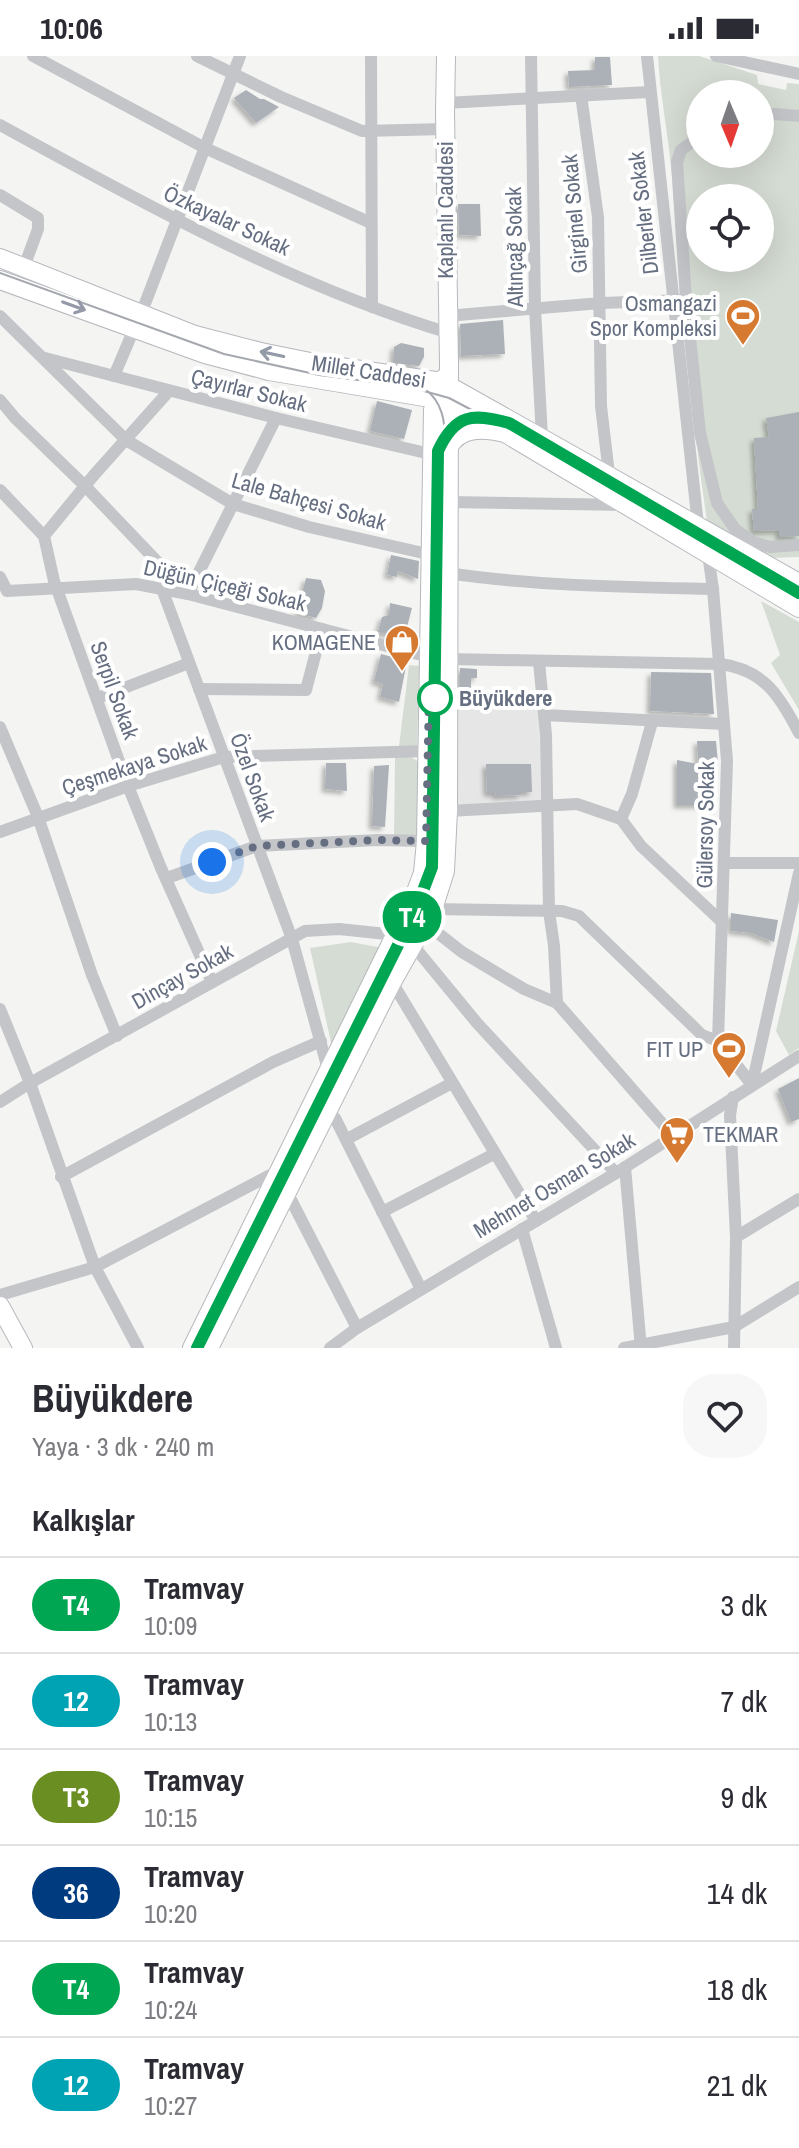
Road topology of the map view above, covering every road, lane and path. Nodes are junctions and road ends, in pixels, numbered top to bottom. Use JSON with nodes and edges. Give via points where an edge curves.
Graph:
{"nodes":[{"id":1,"x":33,"y":56,"type":"edge"},
{"id":2,"x":197,"y":56,"type":"edge"},
{"id":3,"x":240,"y":56,"type":"edge"},
{"id":4,"x":371,"y":56,"type":"edge"},
{"id":5,"x":446,"y":56,"type":"edge"},
{"id":6,"x":531,"y":56,"type":"edge"},
{"id":7,"x":647,"y":56,"type":"edge"},
{"id":8,"x":716,"y":56,"type":"edge"},
{"id":9,"x":742,"y":58,"type":"edge"},
{"id":10,"x":233,"y":73,"type":"junction"},
{"id":11,"x":799,"y":74,"type":"edge"},
{"id":12,"x":649,"y":92,"type":"junction"},
{"id":13,"x":581,"y":95,"type":"junction"},
{"id":14,"x":531,"y":98,"type":"junction"},
{"id":15,"x":445,"y":103,"type":"junction"},
{"id":16,"x":774,"y":114,"type":"edge"},
{"id":17,"x":799,"y":116,"type":"edge"},
{"id":18,"x":0,"y":125,"type":"edge"},
{"id":19,"x":445,"y":129,"type":"junction"},
{"id":20,"x":371,"y":131,"type":"junction"},
{"id":21,"x":686,"y":146,"type":"edge"},
{"id":22,"x":205,"y":148,"type":"junction"},
{"id":23,"x":0,"y":195,"type":"edge"},
{"id":24,"x":176,"y":218,"type":"junction"},
{"id":25,"x":371,"y":223,"type":"junction"},
{"id":26,"x":0,"y":258,"type":"edge"},
{"id":27,"x":24,"y":267,"type":"junction"},
{"id":28,"x":0,"y":280,"type":"edge"},
{"id":29,"x":680,"y":300,"type":"junction"},
{"id":30,"x":601,"y":303,"type":"junction"},
{"id":31,"x":372,"y":307,"type":"junction"},
{"id":32,"x":535,"y":308,"type":"junction"},
{"id":33,"x":0,"y":316,"type":"edge"},
{"id":34,"x":138,"y":322,"type":"junction"},
{"id":35,"x":446,"y":324,"type":"junction"},
{"id":36,"x":42,"y":357,"type":"junction"},
{"id":37,"x":114,"y":376,"type":"junction"},
{"id":38,"x":169,"y":391,"type":"junction"},
{"id":39,"x":444,"y":392,"type":"junction"},
{"id":40,"x":0,"y":400,"type":"edge"},
{"id":41,"x":276,"y":418,"type":"junction"},
{"id":42,"x":505,"y":433,"type":"junction"},
{"id":43,"x":542,"y":437,"type":"junction"},
{"id":44,"x":126,"y":440,"type":"junction"},
{"id":45,"x":443,"y":453,"type":"junction"},
{"id":46,"x":609,"y":474,"type":"junction"},
{"id":47,"x":85,"y":486,"type":"junction"},
{"id":48,"x":0,"y":490,"type":"edge"},
{"id":49,"x":448,"y":502,"type":"junction"},
{"id":50,"x":233,"y":504,"type":"junction"},
{"id":51,"x":626,"y":505,"type":"junction"},
{"id":52,"x":698,"y":525,"type":"junction"},
{"id":53,"x":44,"y":536,"type":"junction"},
{"id":54,"x":799,"y":545,"type":"edge"},
{"id":55,"x":708,"y":554,"type":"junction"},
{"id":56,"x":432,"y":555,"type":"junction"},
{"id":57,"x":447,"y":573,"type":"junction"},
{"id":58,"x":0,"y":577,"type":"edge"},
{"id":59,"x":799,"y":583,"type":"edge"},
{"id":60,"x":56,"y":588,"type":"junction"},
{"id":61,"x":162,"y":589,"type":"junction"},
{"id":62,"x":713,"y":589,"type":"junction"},
{"id":63,"x":188,"y":594,"type":"junction"},
{"id":64,"x":799,"y":608,"type":"edge"},
{"id":65,"x":322,"y":629,"type":"junction"},
{"id":66,"x":438,"y":658,"type":"junction"},
{"id":67,"x":539,"y":662,"type":"junction"},
{"id":68,"x":189,"y":663,"type":"junction"},
{"id":69,"x":721,"y":664,"type":"junction"},
{"id":70,"x":199,"y":689,"type":"junction"},
{"id":71,"x":98,"y":698,"type":"junction"},
{"id":72,"x":544,"y":715,"type":"junction"},
{"id":73,"x":652,"y":722,"type":"junction"},
{"id":74,"x":724,"y":724,"type":"junction"},
{"id":75,"x":0,"y":727,"type":"edge"},
{"id":76,"x":799,"y":733,"type":"edge"},
{"id":77,"x":428,"y":751,"type":"junction"},
{"id":78,"x":224,"y":757,"type":"junction"},
{"id":79,"x":128,"y":786,"type":"junction"},
{"id":80,"x":548,"y":805,"type":"junction"},
{"id":81,"x":448,"y":811,"type":"junction"},
{"id":82,"x":38,"y":817,"type":"junction"},
{"id":83,"x":621,"y":819,"type":"junction"},
{"id":84,"x":0,"y":832,"type":"edge"},
{"id":85,"x":426,"y":841,"type":"junction"},
{"id":86,"x":257,"y":846,"type":"junction"},
{"id":87,"x":724,"y":863,"type":"junction"},
{"id":88,"x":799,"y":863,"type":"edge"},
{"id":89,"x":799,"y":873,"type":"edge"},
{"id":90,"x":167,"y":878,"type":"junction"},
{"id":91,"x":549,"y":911,"type":"junction"},
{"id":92,"x":429,"y":916,"type":"junction"},
{"id":93,"x":723,"y":923,"type":"junction"},
{"id":94,"x":292,"y":939,"type":"junction"},
{"id":95,"x":404,"y":939,"type":"junction"},
{"id":96,"x":212,"y":982,"type":"junction"},
{"id":97,"x":392,"y":982,"type":"junction"},
{"id":98,"x":557,"y":1003,"type":"junction"},
{"id":99,"x":0,"y":1009,"type":"edge"},
{"id":100,"x":117,"y":1036,"type":"junction"},
{"id":101,"x":321,"y":1041,"type":"junction"},
{"id":102,"x":718,"y":1041,"type":"junction"},
{"id":103,"x":799,"y":1056,"type":"edge"},
{"id":104,"x":329,"y":1073,"type":"junction"},
{"id":105,"x":30,"y":1083,"type":"junction"},
{"id":106,"x":452,"y":1083,"type":"junction"},
{"id":107,"x":752,"y":1085,"type":"junction"},
{"id":108,"x":733,"y":1097,"type":"junction"},
{"id":109,"x":0,"y":1102,"type":"edge"},
{"id":110,"x":335,"y":1118,"type":"dead end"},
{"id":111,"x":673,"y":1136,"type":"junction"},
{"id":112,"x":347,"y":1139,"type":"junction"},
{"id":113,"x":494,"y":1154,"type":"junction"},
{"id":114,"x":281,"y":1169,"type":"junction"},
{"id":115,"x":620,"y":1170,"type":"junction"},
{"id":116,"x":61,"y":1177,"type":"junction"},
{"id":117,"x":287,"y":1192,"type":"junction"},
{"id":118,"x":799,"y":1199,"type":"edge"},
{"id":119,"x":382,"y":1212,"type":"junction"},
{"id":120,"x":536,"y":1221,"type":"junction"},
{"id":121,"x":522,"y":1229,"type":"junction"},
{"id":122,"x":736,"y":1237,"type":"junction"},
{"id":123,"x":95,"y":1267,"type":"junction"},
{"id":124,"x":799,"y":1287,"type":"edge"},
{"id":125,"x":421,"y":1289,"type":"junction"},
{"id":126,"x":0,"y":1295,"type":"edge"},
{"id":127,"x":0,"y":1306,"type":"edge"},
{"id":128,"x":734,"y":1327,"type":"junction"},
{"id":129,"x":357,"y":1328,"type":"junction"},
{"id":130,"x":641,"y":1346,"type":"edge"},
{"id":131,"x":23,"y":1348,"type":"edge"},
{"id":132,"x":138,"y":1348,"type":"edge"},
{"id":133,"x":192,"y":1348,"type":"edge"},
{"id":134,"x":209,"y":1348,"type":"edge"},
{"id":135,"x":330,"y":1348,"type":"edge"},
{"id":136,"x":556,"y":1348,"type":"edge"},
{"id":137,"x":624,"y":1348,"type":"edge"},
{"id":138,"x":734,"y":1348,"type":"edge"}],
"edges":[{"from":1,"to":22,"type":"street"},
{"from":2,"to":10,"type":"street"},
{"from":3,"to":10,"type":"street"},
{"from":4,"to":20,"type":"street"},
{"from":5,"to":15,"type":"main road","name":"Kaplanlı Caddesi"},
{"from":6,"to":14,"type":"street","name":"Altınçağ Sokak"},
{"from":7,"to":12,"type":"street","name":"Dilberler Sokak"},
{"from":8,"to":9,"type":"street"},
{"from":9,"to":11,"type":"street"},
{"from":10,"to":20,"type":"street"},
{"from":10,"to":22,"type":"street"},
{"from":12,"to":13,"type":"street"},
{"from":12,"to":29,"type":"street","name":"Dilberler Sokak"},
{"from":13,"to":14,"type":"street"},
{"from":13,"to":30,"type":"street","name":"Girginel Sokak","via":[[598,217]]},
{"from":14,"to":15,"type":"street"},
{"from":14,"to":32,"type":"street","name":"Altınçağ Sokak"},
{"from":15,"to":19,"type":"main road","name":"Kaplanlı Caddesi"},
{"from":16,"to":17,"type":"street"},
{"from":18,"to":24,"type":"street","name":"Özkayalar Sokak"},
{"from":19,"to":20,"type":"street"},
{"from":19,"to":35,"type":"main road","name":"Kaplanlı Caddesi"},
{"from":20,"to":25,"type":"street"},
{"from":21,"to":29,"type":"street","via":[[677,162]]},
{"from":22,"to":24,"type":"street"},
{"from":22,"to":25,"type":"street"},
{"from":23,"to":27,"type":"street","via":[[38,218]]},
{"from":24,"to":31,"type":"street","name":"Özkayalar Sokak"},
{"from":24,"to":34,"type":"street"},
{"from":25,"to":31,"type":"street"},
{"from":26,"to":27,"type":"main road","name":"Millet Caddesi"},
{"from":27,"to":34,"type":"main road","name":"Millet Caddesi"},
{"from":28,"to":34,"type":"main road","name":"Millet Caddesi","one_way":true},
{"from":29,"to":30,"type":"street"},
{"from":29,"to":52,"type":"street","name":"Dilberler Sokak"},
{"from":29,"to":54,"type":"street","via":[[700,433],[717,503],[735,529],[753,542]]},
{"from":30,"to":32,"type":"street"},
{"from":30,"to":46,"type":"street","name":"Girginel Sokak","via":[[601,406]]},
{"from":31,"to":35,"type":"street","name":"Özkayalar Sokak"},
{"from":32,"to":35,"type":"street"},
{"from":32,"to":43,"type":"street","name":"Altınçağ Sokak"},
{"from":33,"to":36,"type":"street","name":"Lale Bahçesi Sokak"},
{"from":34,"to":37,"type":"street"},
{"from":34,"to":39,"type":"main road","name":"Millet Caddesi","via":[[205,354],[269,371]]},
{"from":35,"to":39,"type":"main road","name":"Kaplanlı Caddesi","via":[[449,364]]},
{"from":36,"to":37,"type":"street","name":"Çayırlar Sokak"},
{"from":36,"to":44,"type":"street","name":"Lale Bahçesi Sokak"},
{"from":37,"to":38,"type":"street","name":"Çayırlar Sokak"},
{"from":38,"to":41,"type":"street","name":"Çayırlar Sokak"},
{"from":38,"to":44,"type":"street"},
{"from":39,"to":42,"type":"main road","name":"Millet Caddesi"},
{"from":39,"to":43,"type":"main road","name":"Millet Caddesi"},
{"from":39,"to":45,"type":"main road","name":"Kaplanlı Caddesi","via":[[433,410]]},
{"from":40,"to":47,"type":"street"},
{"from":41,"to":45,"type":"street","name":"Çayırlar Sokak"},
{"from":41,"to":50,"type":"street"},
{"from":42,"to":45,"type":"main road","name":"Millet Caddesi","via":[[467,431],[454,437]]},
{"from":42,"to":51,"type":"main road","name":"Millet Caddesi"},
{"from":43,"to":46,"type":"main road","name":"Millet Caddesi"},
{"from":44,"to":47,"type":"street"},
{"from":44,"to":50,"type":"street","name":"Lale Bahçesi Sokak"},
{"from":45,"to":49,"type":"main road","name":"Kaplanlı Caddesi"},
{"from":45,"to":56,"type":"main road","name":"Kaplanlı Caddesi"},
{"from":46,"to":52,"type":"main road","name":"Millet Caddesi"},
{"from":47,"to":53,"type":"street"},
{"from":47,"to":63,"type":"street"},
{"from":48,"to":53,"type":"street"},
{"from":49,"to":51,"type":"street"},
{"from":49,"to":57,"type":"main road","name":"Kaplanlı Caddesi"},
{"from":50,"to":56,"type":"street","name":"Lale Bahçesi Sokak"},
{"from":50,"to":63,"type":"street"},
{"from":51,"to":55,"type":"main road","name":"Millet Caddesi"},
{"from":52,"to":55,"type":"street","name":"Dilberler Sokak"},
{"from":52,"to":59,"type":"main road","name":"Millet Caddesi"},
{"from":53,"to":60,"type":"street","name":"Serpil Sokak"},
{"from":55,"to":62,"type":"street","name":"Gülersoy Sokak"},
{"from":55,"to":64,"type":"main road","name":"Millet Caddesi"},
{"from":56,"to":66,"type":"main road","name":"Kaplanlı Caddesi"},
{"from":57,"to":62,"type":"street","via":[[571,586]]},
{"from":57,"to":66,"type":"main road","name":"Kaplanlı Caddesi"},
{"from":58,"to":60,"type":"street","name":"Düğün Çiçeği Sokak","via":[[7,591]]},
{"from":60,"to":61,"type":"street","name":"Düğün Çiçeği Sokak","via":[[136,584]]},
{"from":60,"to":71,"type":"street","name":"Serpil Sokak"},
{"from":61,"to":63,"type":"street","name":"Düğün Çiçeği Sokak"},
{"from":61,"to":68,"type":"street","name":"Özel Sokak"},
{"from":62,"to":69,"type":"street","name":"Gülersoy Sokak"},
{"from":63,"to":65,"type":"street","name":"Düğün Çiçeği Sokak"},
{"from":65,"to":66,"type":"street","name":"Düğün Çiçeği Sokak"},
{"from":65,"to":70,"type":"street","via":[[306,690]]},
{"from":66,"to":67,"type":"street","name":"Düğün Çiçeği Sokak"},
{"from":66,"to":77,"type":"main road","name":"Kaplanlı Caddesi"},
{"from":66,"to":81,"type":"main road","name":"Kaplanlı Caddesi"},
{"from":67,"to":69,"type":"street","name":"Düğün Çiçeği Sokak"},
{"from":67,"to":72,"type":"street"},
{"from":68,"to":70,"type":"street","name":"Özel Sokak"},
{"from":68,"to":71,"type":"street"},
{"from":69,"to":74,"type":"street","name":"Gülersoy Sokak"},
{"from":69,"to":76,"type":"street","name":"Düğün Çiçeği Sokak","via":[[762,677]]},
{"from":70,"to":78,"type":"street","name":"Özel Sokak"},
{"from":71,"to":79,"type":"street","name":"Serpil Sokak"},
{"from":72,"to":73,"type":"street"},
{"from":72,"to":80,"type":"street"},
{"from":73,"to":74,"type":"street"},
{"from":73,"to":83,"type":"street"},
{"from":74,"to":87,"type":"street","name":"Gülersoy Sokak"},
{"from":75,"to":82,"type":"street"},
{"from":77,"to":78,"type":"street","name":"Çeşmekaya Sokak"},
{"from":77,"to":85,"type":"main road","name":"Kaplanlı Caddesi"},
{"from":78,"to":79,"type":"street","name":"Çeşmekaya Sokak"},
{"from":78,"to":86,"type":"street","name":"Özel Sokak"},
{"from":79,"to":82,"type":"street","name":"Çeşmekaya Sokak"},
{"from":79,"to":90,"type":"street","name":"Serpil Sokak"},
{"from":80,"to":81,"type":"street"},
{"from":80,"to":83,"type":"street","via":[[577,804]]},
{"from":80,"to":91,"type":"street"},
{"from":81,"to":92,"type":"main road","name":"Kaplanlı Caddesi","via":[[445,871]]},
{"from":82,"to":84,"type":"street","name":"Çeşmekaya Sokak"},
{"from":82,"to":100,"type":"street"},
{"from":83,"to":93,"type":"street","via":[[641,846]]},
{"from":85,"to":86,"type":"street"},
{"from":85,"to":95,"type":"main road","name":"Kaplanlı Caddesi","via":[[423,873]]},
{"from":86,"to":90,"type":"street"},
{"from":86,"to":94,"type":"street","name":"Özel Sokak"},
{"from":87,"to":88,"type":"street"},
{"from":87,"to":93,"type":"street","name":"Gülersoy Sokak"},
{"from":89,"to":107,"type":"street"},
{"from":90,"to":96,"type":"street","name":"Serpil Sokak"},
{"from":91,"to":92,"type":"street"},
{"from":91,"to":98,"type":"street"},
{"from":91,"to":102,"type":"street","via":[[579,916],[702,1035]]},
{"from":92,"to":95,"type":"main road","name":"Kaplanlı Caddesi"},
{"from":92,"to":98,"type":"street","via":[[462,952]]},
{"from":93,"to":102,"type":"street","name":"Gülersoy Sokak"},
{"from":94,"to":95,"type":"street","name":"Dinçay Sokak","via":[[305,931],[339,929]]},
{"from":94,"to":96,"type":"street","name":"Dinçay Sokak"},
{"from":94,"to":101,"type":"street","name":"Özel Sokak"},
{"from":95,"to":97,"type":"main road","name":"Kaplanlı Caddesi"},
{"from":95,"to":104,"type":"main road","name":"Kaplanlı Caddesi"},
{"from":95,"to":115,"type":"street","via":[[477,1023]]},
{"from":96,"to":100,"type":"street","name":"Dinçay Sokak"},
{"from":97,"to":106,"type":"street"},
{"from":97,"to":117,"type":"main road","name":"Kaplanlı Caddesi"},
{"from":98,"to":111,"type":"street"},
{"from":99,"to":105,"type":"street"},
{"from":100,"to":105,"type":"street","name":"Dinçay Sokak"},
{"from":101,"to":104,"type":"street","name":"Özel Sokak"},
{"from":101,"to":116,"type":"street"},
{"from":102,"to":107,"type":"street"},
{"from":103,"to":107,"type":"street","name":"Mehmet Osman Sokak"},
{"from":104,"to":114,"type":"main road","name":"Kaplanlı Caddesi"},
{"from":105,"to":109,"type":"street","name":"Dinçay Sokak"},
{"from":105,"to":116,"type":"street"},
{"from":106,"to":112,"type":"street"},
{"from":106,"to":113,"type":"street"},
{"from":107,"to":108,"type":"street","name":"Mehmet Osman Sokak"},
{"from":108,"to":111,"type":"street","name":"Mehmet Osman Sokak"},
{"from":108,"to":122,"type":"street"},
{"from":110,"to":112,"type":"street"},
{"from":111,"to":115,"type":"street","name":"Mehmet Osman Sokak"},
{"from":112,"to":119,"type":"street"},
{"from":113,"to":119,"type":"street"},
{"from":113,"to":120,"type":"street"},
{"from":114,"to":123,"type":"street"},
{"from":114,"to":133,"type":"main road","name":"Kaplanlı Caddesi"},
{"from":115,"to":120,"type":"street","name":"Mehmet Osman Sokak"},
{"from":115,"to":130,"type":"street"},
{"from":116,"to":123,"type":"street"},
{"from":117,"to":129,"type":"street"},
{"from":117,"to":134,"type":"main road","name":"Kaplanlı Caddesi"},
{"from":118,"to":122,"type":"street"},
{"from":119,"to":125,"type":"street"},
{"from":120,"to":121,"type":"street","name":"Mehmet Osman Sokak"},
{"from":121,"to":125,"type":"street","name":"Mehmet Osman Sokak"},
{"from":121,"to":136,"type":"street"},
{"from":122,"to":128,"type":"street"},
{"from":123,"to":126,"type":"street"},
{"from":123,"to":132,"type":"street"},
{"from":124,"to":128,"type":"street"},
{"from":125,"to":129,"type":"street","name":"Mehmet Osman Sokak"},
{"from":127,"to":131,"type":"main road"},
{"from":128,"to":130,"type":"street"},
{"from":128,"to":138,"type":"street"},
{"from":129,"to":135,"type":"street","name":"Mehmet Osman Sokak"},
{"from":130,"to":137,"type":"street"}]}
